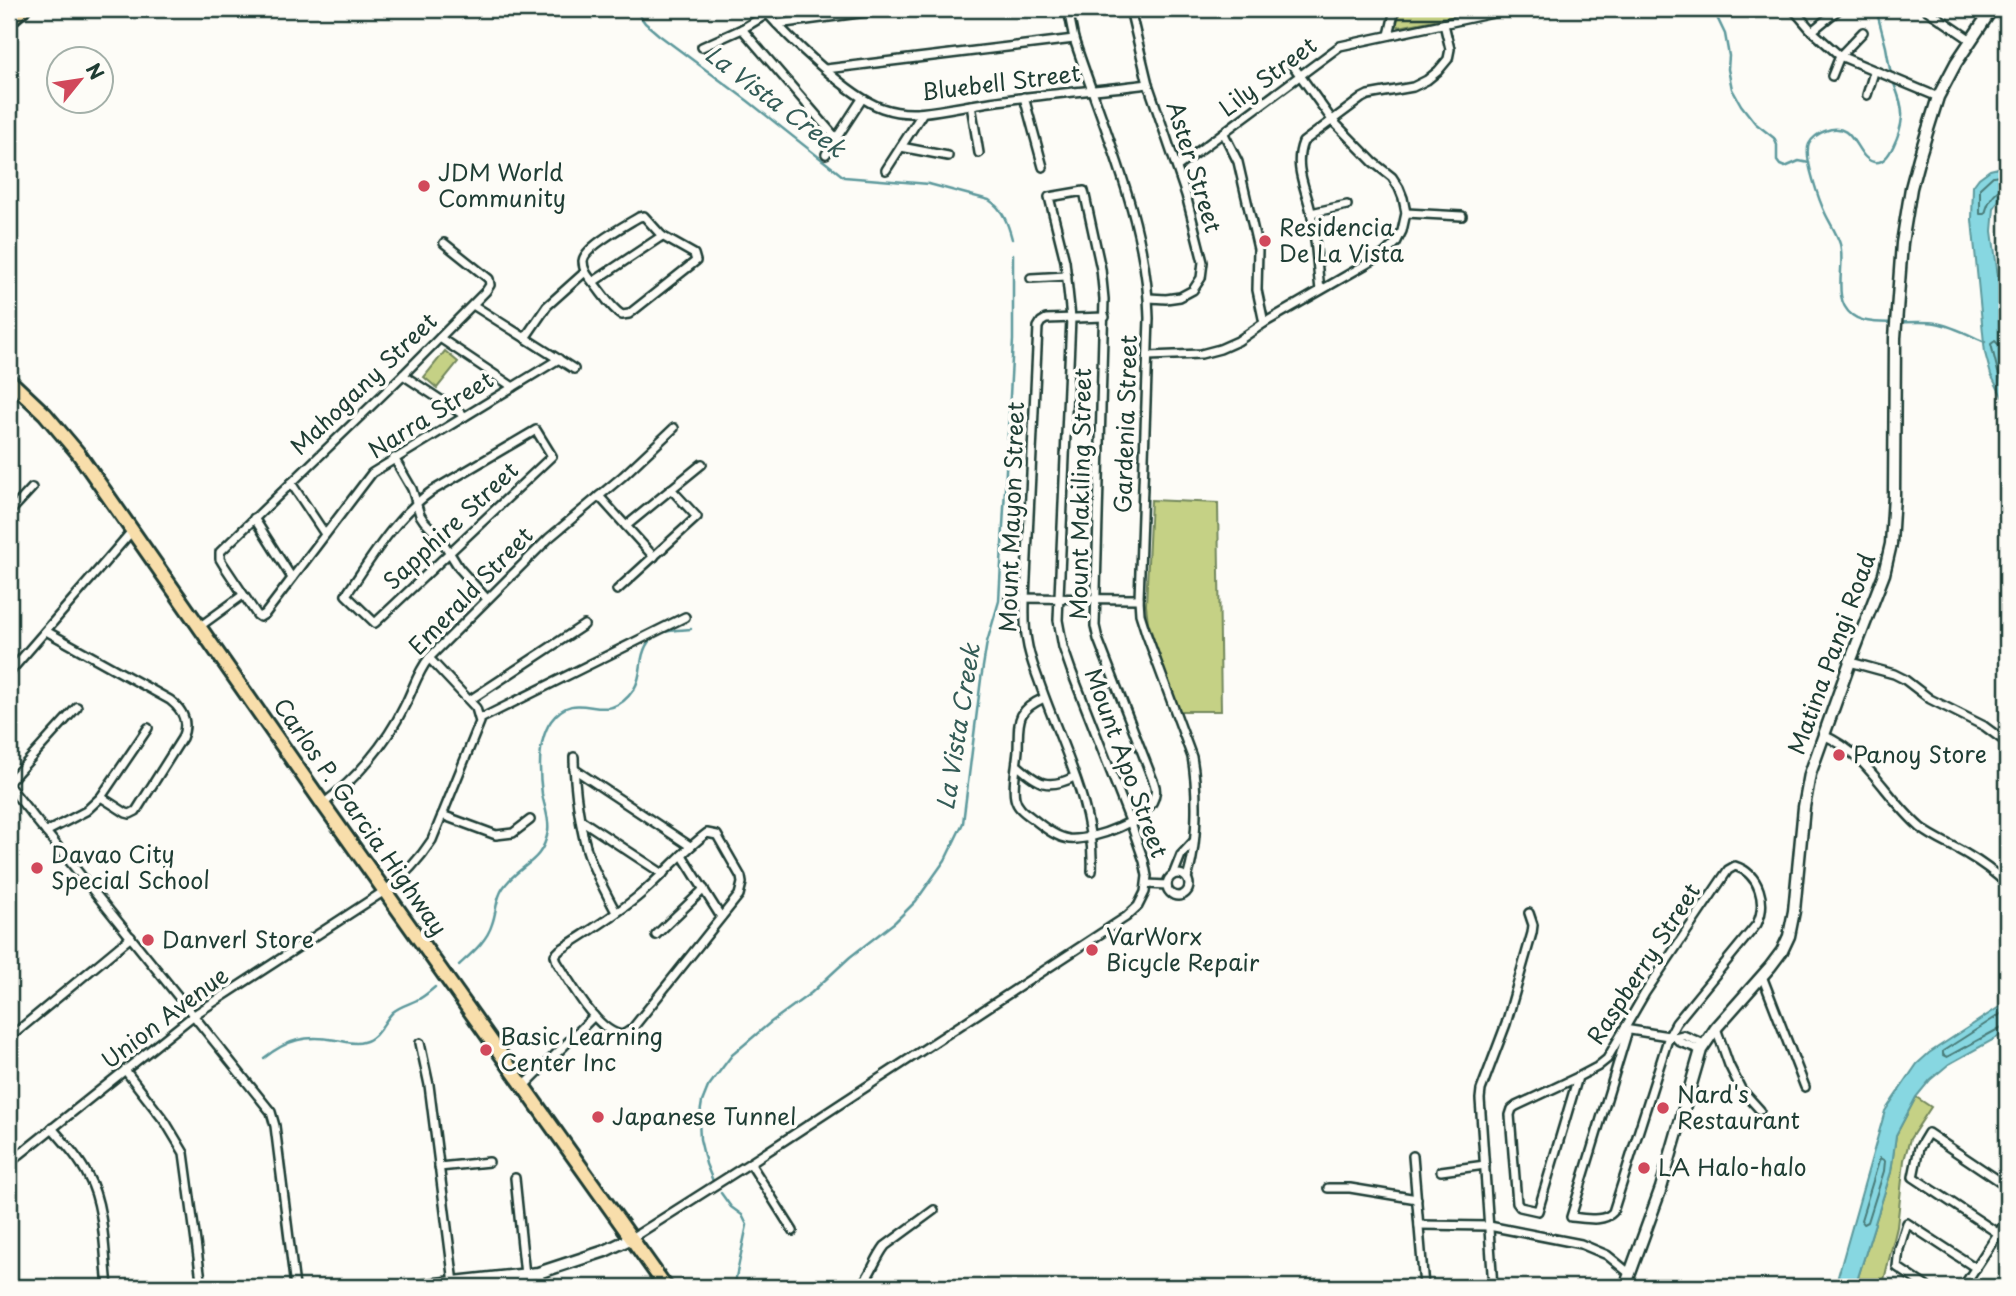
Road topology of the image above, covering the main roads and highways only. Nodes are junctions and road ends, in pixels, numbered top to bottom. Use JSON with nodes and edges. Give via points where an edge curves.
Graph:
{"nodes":[{"id":1,"x":23,"y":9,"type":"edge"},
{"id":2,"x":9,"y":21,"type":"edge"},
{"id":3,"x":9,"y":380,"type":"edge"},
{"id":4,"x":666,"y":1287,"type":"edge"}],
"edges":[{"from":1,"to":2,"type":"main road"},
{"from":3,"to":4,"type":"main road","name":"Carlos P. Garcia Highway","via":[[62,432]]}]}
